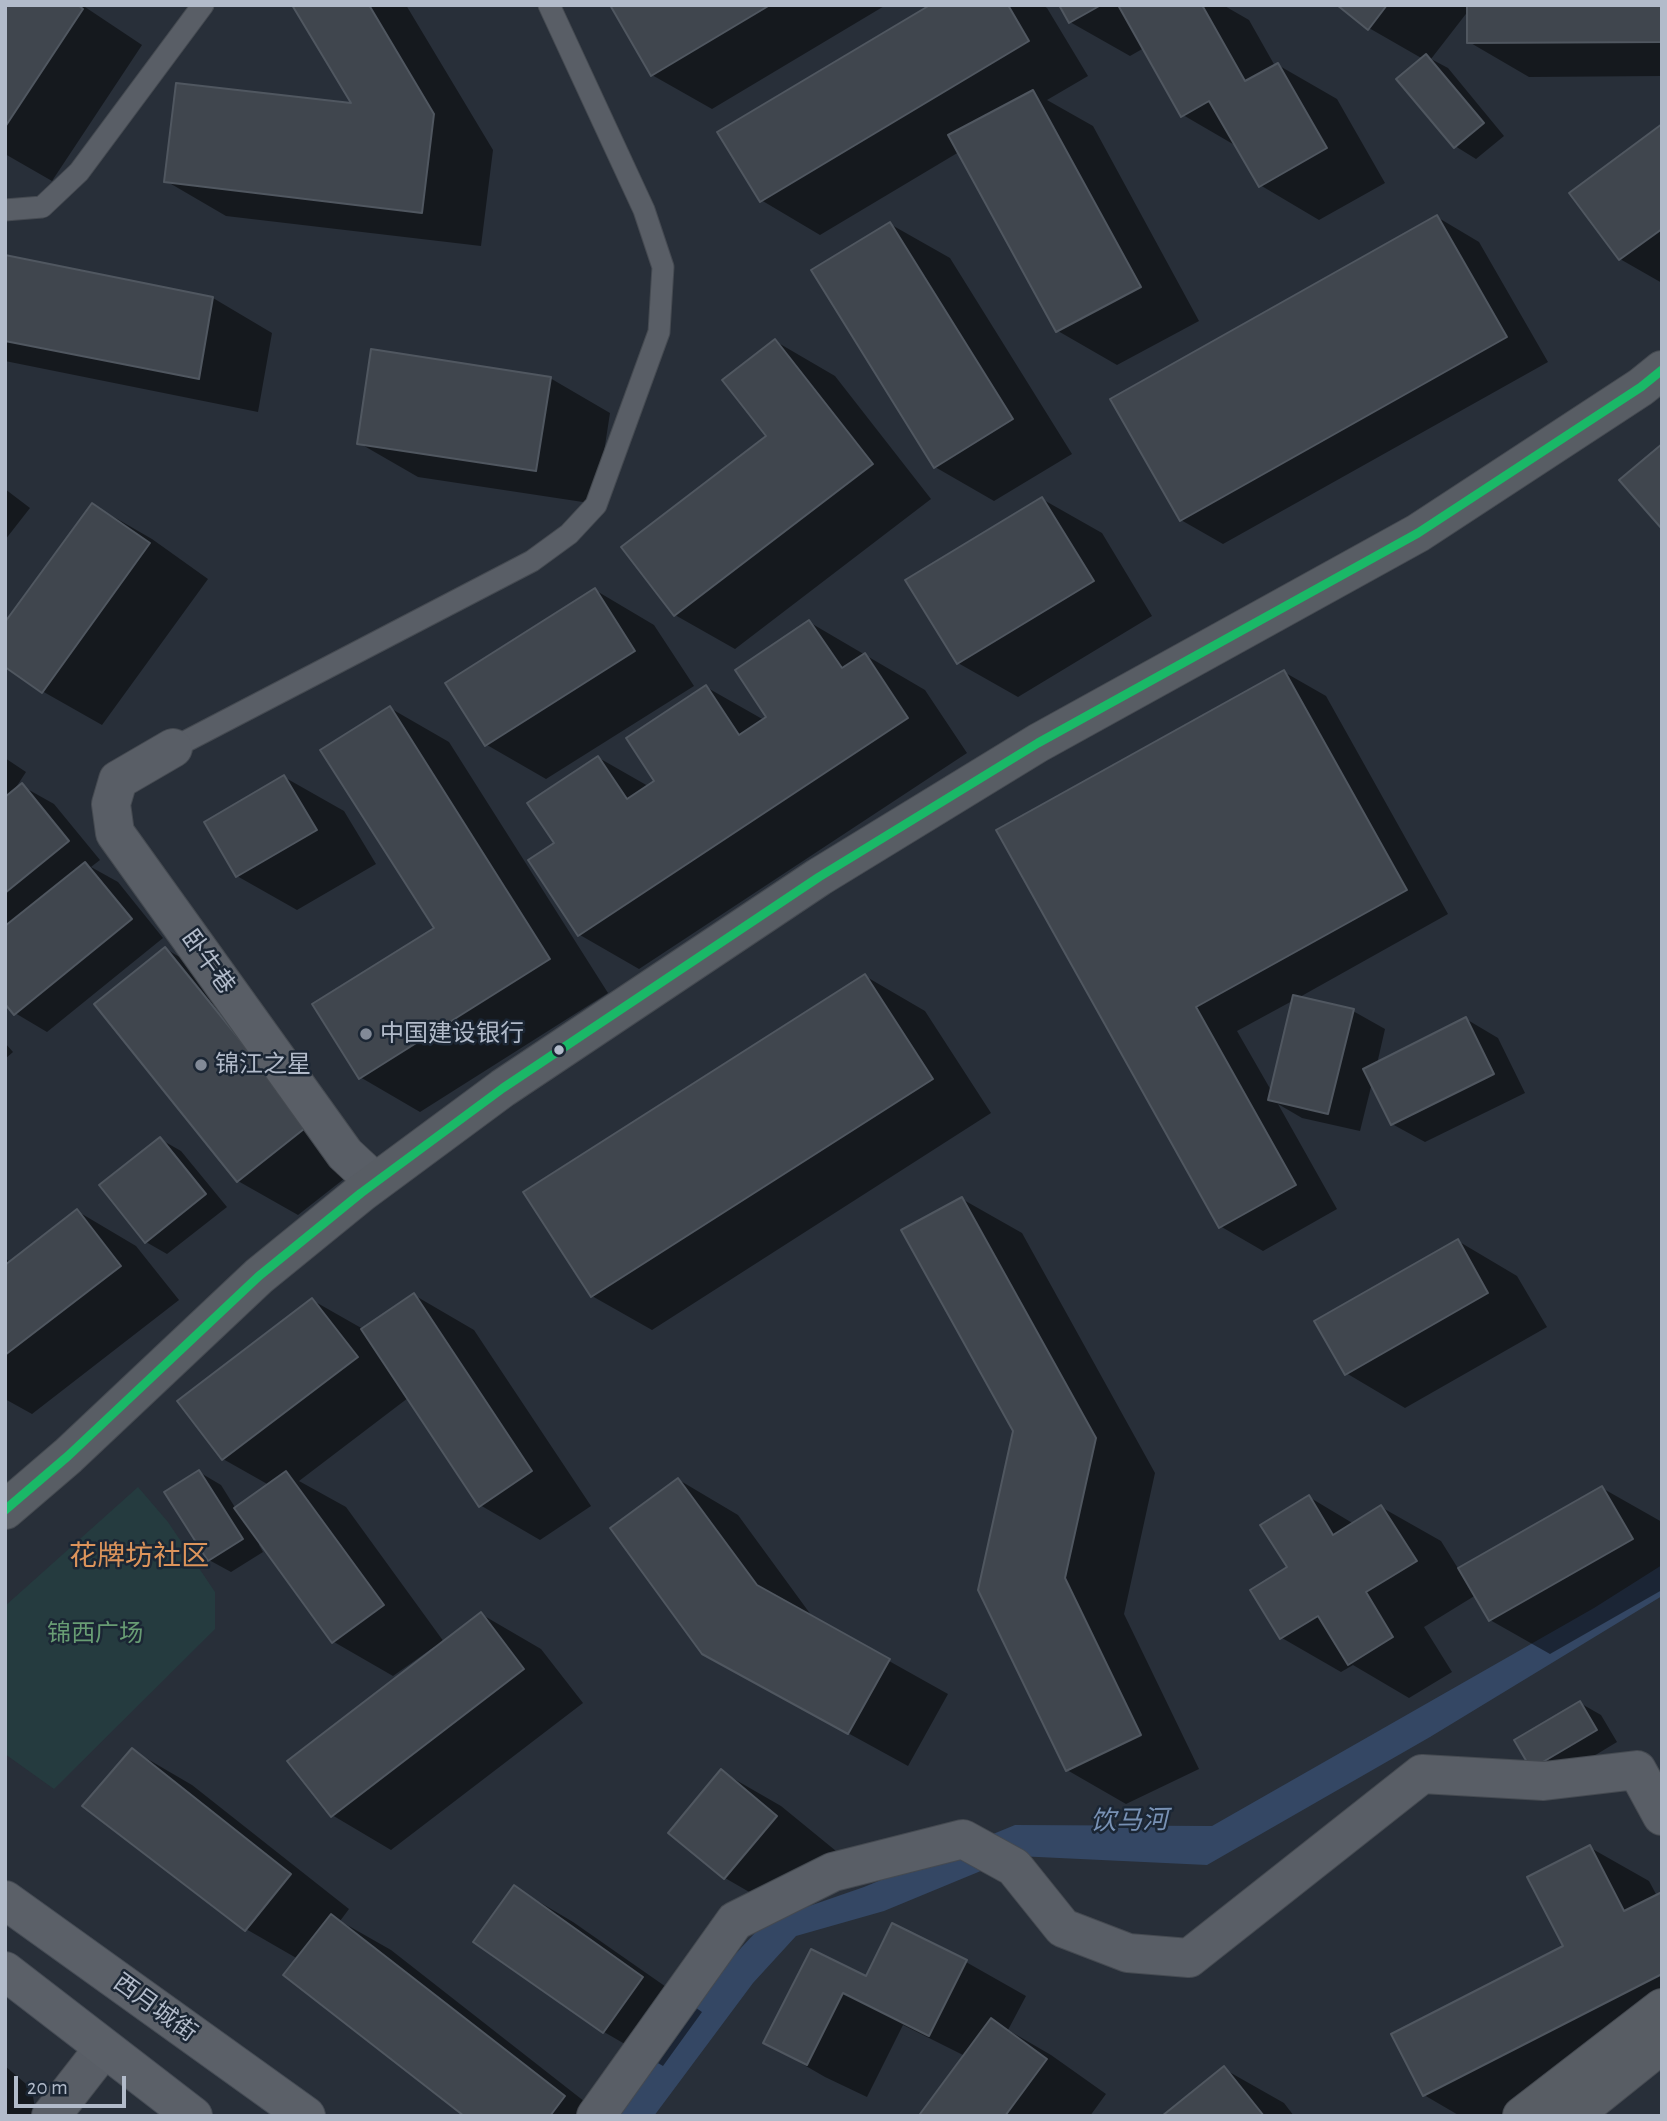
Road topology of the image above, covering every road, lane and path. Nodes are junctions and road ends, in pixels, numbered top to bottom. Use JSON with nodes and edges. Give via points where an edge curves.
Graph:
{"nodes":[{"id":1,"x":203,"y":5,"type":"edge"},
{"id":2,"x":549,"y":5,"type":"edge"},
{"id":3,"x":5,"y":210,"type":"edge"},
{"id":4,"x":1662,"y":370,"type":"edge"},
{"id":5,"x":173,"y":748,"type":"joint"},
{"id":6,"x":375,"y":1182,"type":"junction"},
{"id":7,"x":5,"y":1510,"type":"edge"},
{"id":8,"x":1662,"y":1816,"type":"edge"},
{"id":9,"x":5,"y":1900,"type":"edge"},
{"id":10,"x":5,"y":1972,"type":"edge"},
{"id":11,"x":1662,"y":2008,"type":"edge"},
{"id":12,"x":1662,"y":2044,"type":"edge"},
{"id":13,"x":104,"y":2048,"type":"junction"},
{"id":14,"x":51,"y":2116,"type":"edge"},
{"id":15,"x":193,"y":2116,"type":"edge"},
{"id":16,"x":306,"y":2116,"type":"edge"},
{"id":17,"x":596,"y":2116,"type":"edge"},
{"id":18,"x":1522,"y":2116,"type":"edge"},
{"id":19,"x":1572,"y":2116,"type":"edge"}],
"edges":[{"from":1,"to":3,"type":"lane","via":[[79,172],[42,207]]},
{"from":2,"to":5,"type":"lane","via":[[644,210],[663,267],[659,332],[596,505],[569,534],[532,561]]},
{"from":4,"to":6,"type":"street","via":[[1418,533],[1038,743],[818,877],[503,1088]]},
{"from":5,"to":6,"type":"street","name":"卧牛巷","via":[[118,780],[111,804],[115,833],[345,1154]]},
{"from":6,"to":7,"type":"street","via":[[259,1276]]},
{"from":8,"to":17,"type":"street","via":[[1637,1770],[1544,1781],[1422,1774],[1189,1958],[1128,1952],[1063,1928],[1014,1867],[963,1839],[833,1872],[735,1921]]},
{"from":9,"to":16,"type":"main road","name":"西月城街"},
{"from":10,"to":13,"type":"main road"},
{"from":11,"to":18,"type":"street"},
{"from":12,"to":19,"type":"street"},
{"from":13,"to":14,"type":"street"},
{"from":13,"to":15,"type":"main road"}]}
